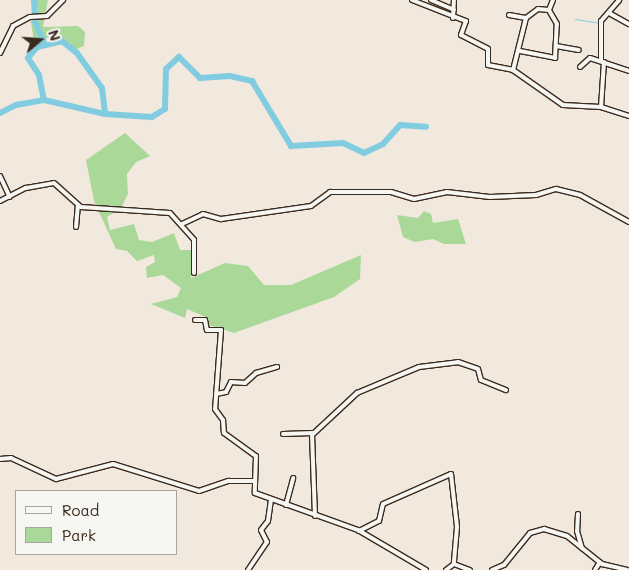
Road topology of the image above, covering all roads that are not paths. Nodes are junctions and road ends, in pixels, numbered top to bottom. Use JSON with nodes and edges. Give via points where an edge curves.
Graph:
{"nodes":[{"id":1,"x":63,"y":0,"type":"edge"},
{"id":2,"x":412,"y":0,"type":"edge"},
{"id":3,"x":431,"y":0,"type":"edge"},
{"id":4,"x":454,"y":0,"type":"edge"},
{"id":5,"x":553,"y":0,"type":"edge"},
{"id":6,"x":618,"y":0,"type":"edge"},
{"id":7,"x":454,"y":10,"type":"junction"},
{"id":8,"x":549,"y":10,"type":"junction"},
{"id":9,"x":609,"y":13,"type":"junction"},
{"id":10,"x":509,"y":14,"type":"dead end"},
{"id":11,"x":453,"y":18,"type":"junction"},
{"id":12,"x":526,"y":18,"type":"junction"},
{"id":13,"x":629,"y":24,"type":"edge"},
{"id":14,"x":556,"y":46,"type":"junction"},
{"id":15,"x":520,"y":50,"type":"junction"},
{"id":16,"x":579,"y":50,"type":"dead end"},
{"id":17,"x":0,"y":53,"type":"edge"},
{"id":18,"x":602,"y":61,"type":"junction"},
{"id":19,"x":580,"y":67,"type":"dead end"},
{"id":20,"x":513,"y":70,"type":"junction"},
{"id":21,"x":629,"y":71,"type":"edge"},
{"id":22,"x":601,"y":106,"type":"junction"},
{"id":23,"x":629,"y":116,"type":"edge"},
{"id":24,"x":0,"y":176,"type":"edge"},
{"id":25,"x":10,"y":197,"type":"junction"},
{"id":26,"x":0,"y":200,"type":"edge"},
{"id":27,"x":78,"y":209,"type":"junction"},
{"id":28,"x":70,"y":212,"type":"dead end"},
{"id":29,"x":629,"y":222,"type":"edge"},
{"id":30,"x":182,"y":224,"type":"junction"},
{"id":31,"x":76,"y":227,"type":"dead end"},
{"id":32,"x":194,"y":273,"type":"dead end"},
{"id":33,"x":195,"y":320,"type":"dead end"},
{"id":34,"x":277,"y":367,"type":"dead end"},
{"id":35,"x":506,"y":390,"type":"dead end"},
{"id":36,"x":216,"y":394,"type":"junction"},
{"id":37,"x":313,"y":433,"type":"junction"},
{"id":38,"x":283,"y":434,"type":"dead end"},
{"id":39,"x":0,"y":459,"type":"edge"},
{"id":40,"x":293,"y":478,"type":"dead end"},
{"id":41,"x":255,"y":481,"type":"junction"},
{"id":42,"x":271,"y":500,"type":"junction"},
{"id":43,"x":286,"y":506,"type":"junction"},
{"id":44,"x":578,"y":514,"type":"dead end"},
{"id":45,"x":315,"y":516,"type":"junction"},
{"id":46,"x":359,"y":532,"type":"junction"},
{"id":47,"x":584,"y":550,"type":"junction"},
{"id":48,"x":600,"y":562,"type":"junction"},
{"id":49,"x":454,"y":564,"type":"junction"},
{"id":50,"x":248,"y":570,"type":"edge"},
{"id":51,"x":426,"y":570,"type":"edge"},
{"id":52,"x":446,"y":570,"type":"edge"},
{"id":53,"x":470,"y":570,"type":"edge"},
{"id":54,"x":492,"y":570,"type":"edge"},
{"id":55,"x":596,"y":570,"type":"edge"},
{"id":56,"x":627,"y":570,"type":"edge"}],
"edges":[{"from":1,"to":17,"type":"street","via":[[49,15],[30,17],[11,28]]},
{"from":2,"to":11,"type":"street"},
{"from":3,"to":7,"type":"street"},
{"from":4,"to":7,"type":"street"},
{"from":5,"to":8,"type":"street"},
{"from":6,"to":9,"type":"street"},
{"from":7,"to":11,"type":"street"},
{"from":8,"to":12,"type":"street","via":[[538,9]]},
{"from":8,"to":14,"type":"street","via":[[556,22]]},
{"from":9,"to":13,"type":"street"},
{"from":9,"to":18,"type":"street","via":[[601,23]]},
{"from":10,"to":12,"type":"street"},
{"from":11,"to":20,"type":"street","via":[[466,21],[462,36],[490,51],[488,65]]},
{"from":12,"to":15,"type":"street"},
{"from":14,"to":15,"type":"street","via":[[553,59]]},
{"from":14,"to":16,"type":"street"},
{"from":15,"to":20,"type":"street"},
{"from":18,"to":19,"type":"street","via":[[589,58]]},
{"from":18,"to":21,"type":"street"},
{"from":18,"to":22,"type":"street"},
{"from":20,"to":22,"type":"street","via":[[563,105]]},
{"from":22,"to":23,"type":"street"},
{"from":24,"to":25,"type":"street"},
{"from":25,"to":26,"type":"street"},
{"from":25,"to":27,"type":"street","via":[[26,188],[54,183]]},
{"from":27,"to":28,"type":"street"},
{"from":27,"to":30,"type":"street","via":[[167,213]]},
{"from":27,"to":31,"type":"street"},
{"from":29,"to":30,"type":"street","via":[[580,195],[556,189],[536,196],[490,197],[447,192],[414,199],[391,192],[330,192],[311,206],[221,219],[203,214]]},
{"from":30,"to":32,"type":"street","via":[[195,242]]},
{"from":33,"to":36,"type":"street","via":[[205,320],[207,330],[221,330]]},
{"from":34,"to":36,"type":"street","via":[[256,373],[245,383],[231,382],[226,392]]},
{"from":35,"to":37,"type":"street","via":[[480,380],[478,369],[468,364],[428,364],[357,393]]},
{"from":36,"to":41,"type":"street","via":[[224,433],[256,456]]},
{"from":37,"to":38,"type":"street"},
{"from":37,"to":45,"type":"street"},
{"from":39,"to":41,"type":"street","via":[[11,458],[43,476],[56,478],[113,464],[199,491],[228,481]]},
{"from":40,"to":43,"type":"street"},
{"from":41,"to":42,"type":"street","via":[[255,493]]},
{"from":42,"to":43,"type":"street"},
{"from":42,"to":50,"type":"street","via":[[268,521],[261,530],[267,542]]},
{"from":43,"to":45,"type":"street"},
{"from":44,"to":47,"type":"street","via":[[577,531]]},
{"from":45,"to":46,"type":"street"},
{"from":46,"to":49,"type":"street","via":[[379,521],[383,504],[451,474],[457,527]]},
{"from":46,"to":51,"type":"street"},
{"from":47,"to":48,"type":"street"},
{"from":47,"to":54,"type":"street","via":[[564,535],[537,529],[504,565]]},
{"from":48,"to":55,"type":"street"},
{"from":48,"to":56,"type":"street"},
{"from":49,"to":52,"type":"street"},
{"from":49,"to":53,"type":"street"}]}
